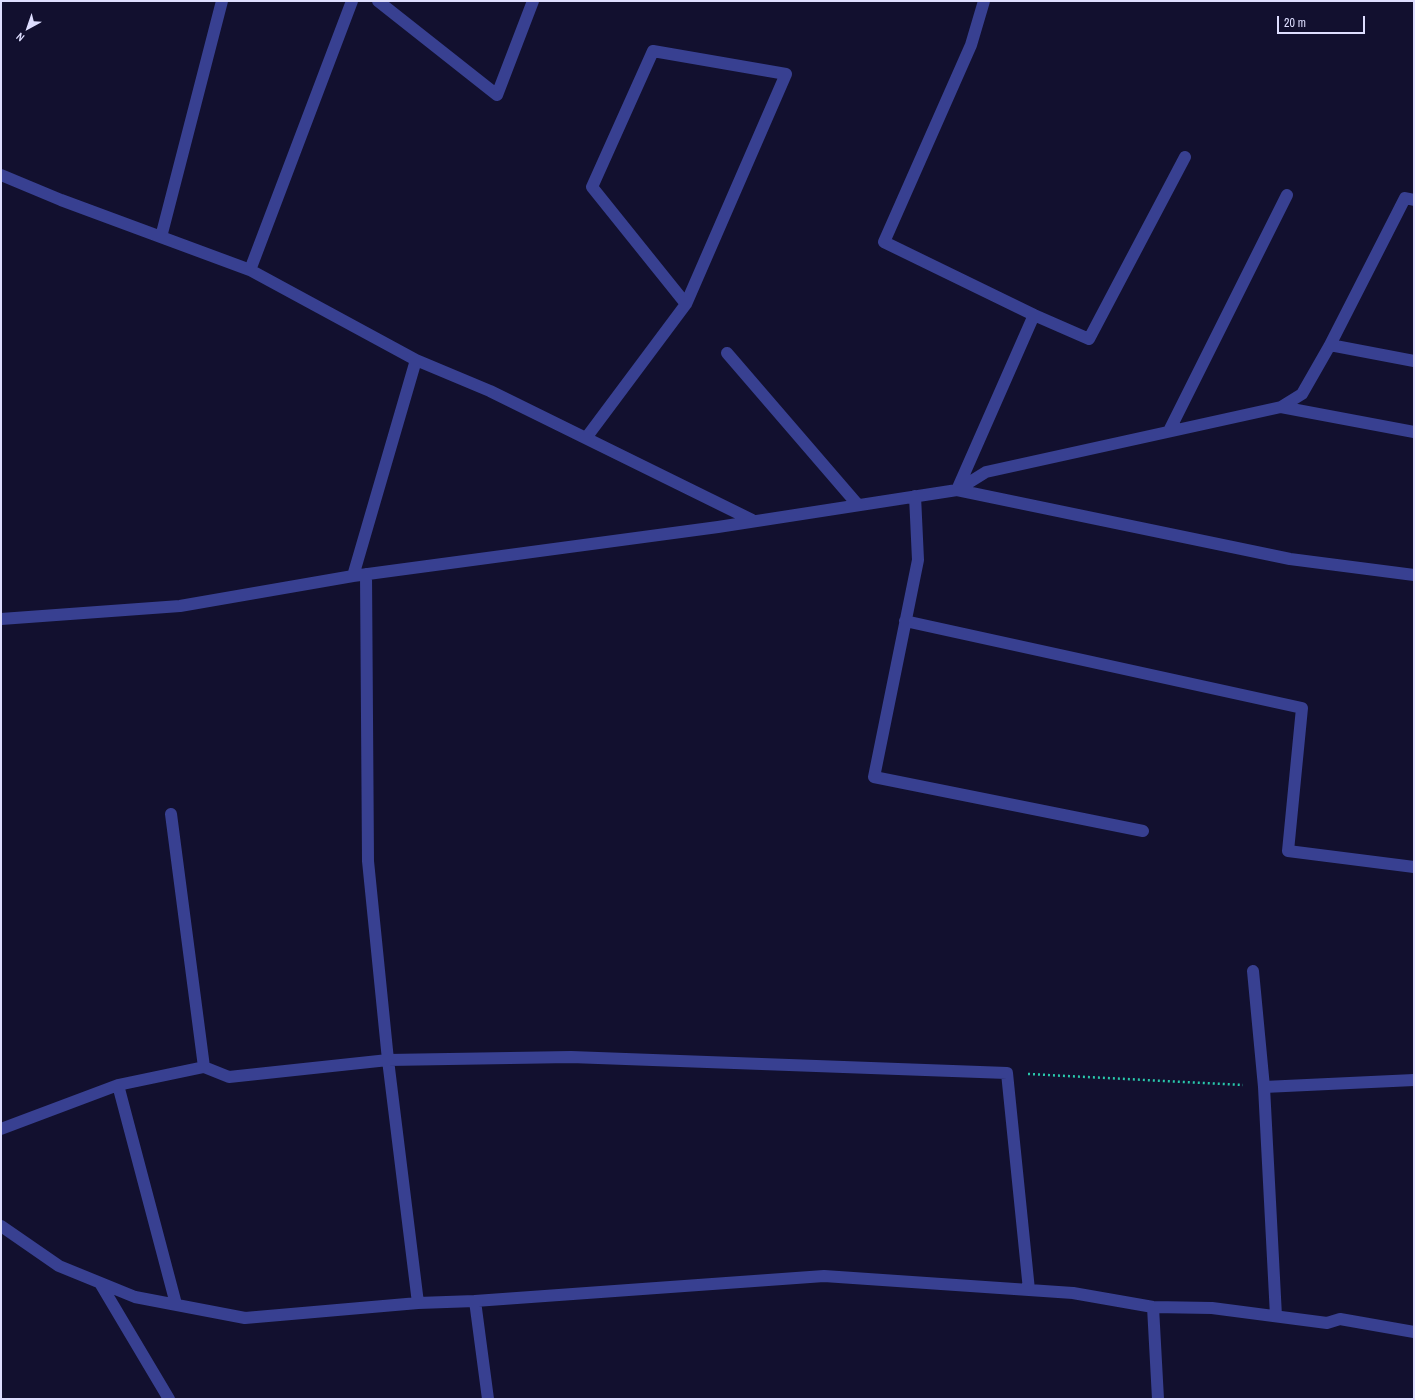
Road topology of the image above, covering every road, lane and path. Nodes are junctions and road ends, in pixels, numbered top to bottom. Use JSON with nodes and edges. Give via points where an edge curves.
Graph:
{"nodes":[{"id":1,"x":222,"y":1,"type":"edge"},
{"id":2,"x":352,"y":1,"type":"edge"},
{"id":3,"x":378,"y":1,"type":"edge"},
{"id":4,"x":533,"y":1,"type":"edge"},
{"id":5,"x":984,"y":1,"type":"edge"},
{"id":6,"x":1185,"y":157,"type":"dead end"},
{"id":7,"x":1,"y":175,"type":"edge"},
{"id":8,"x":1287,"y":195,"type":"dead end"},
{"id":9,"x":1414,"y":200,"type":"edge"},
{"id":10,"x":161,"y":237,"type":"junction"},
{"id":11,"x":250,"y":270,"type":"junction"},
{"id":12,"x":686,"y":304,"type":"junction"},
{"id":13,"x":1034,"y":315,"type":"junction"},
{"id":14,"x":1330,"y":345,"type":"junction"},
{"id":15,"x":727,"y":353,"type":"dead end"},
{"id":16,"x":416,"y":360,"type":"junction"},
{"id":17,"x":1414,"y":361,"type":"edge"},
{"id":18,"x":1281,"y":407,"type":"junction"},
{"id":19,"x":1169,"y":431,"type":"junction"},
{"id":20,"x":1414,"y":432,"type":"edge"},
{"id":21,"x":586,"y":438,"type":"junction"},
{"id":22,"x":958,"y":490,"type":"junction"},
{"id":23,"x":916,"y":496,"type":"junction"},
{"id":24,"x":858,"y":505,"type":"junction"},
{"id":25,"x":752,"y":520,"type":"junction"},
{"id":26,"x":366,"y":574,"type":"junction"},
{"id":27,"x":1414,"y":575,"type":"edge"},
{"id":28,"x":352,"y":576,"type":"junction"},
{"id":29,"x":1,"y":619,"type":"edge"},
{"id":30,"x":905,"y":621,"type":"junction"},
{"id":31,"x":171,"y":814,"type":"dead end"},
{"id":32,"x":1143,"y":830,"type":"dead end"},
{"id":33,"x":1414,"y":868,"type":"edge"},
{"id":34,"x":1253,"y":971,"type":"dead end"},
{"id":35,"x":388,"y":1060,"type":"junction"},
{"id":36,"x":204,"y":1067,"type":"junction"},
{"id":37,"x":1007,"y":1073,"type":"junction"},
{"id":38,"x":1414,"y":1080,"type":"edge"},
{"id":39,"x":118,"y":1085,"type":"junction"},
{"id":40,"x":1264,"y":1086,"type":"junction"},
{"id":41,"x":1,"y":1129,"type":"edge"},
{"id":42,"x":1,"y":1226,"type":"edge"},
{"id":43,"x":100,"y":1282,"type":"junction"},
{"id":44,"x":1029,"y":1290,"type":"junction"},
{"id":45,"x":475,"y":1301,"type":"junction"},
{"id":46,"x":418,"y":1303,"type":"junction"},
{"id":47,"x":176,"y":1304,"type":"junction"},
{"id":48,"x":1153,"y":1307,"type":"junction"},
{"id":49,"x":1276,"y":1316,"type":"junction"},
{"id":50,"x":1414,"y":1332,"type":"edge"},
{"id":51,"x":169,"y":1399,"type":"edge"},
{"id":52,"x":488,"y":1399,"type":"edge"},
{"id":53,"x":1158,"y":1399,"type":"edge"}],
"edges":[{"from":1,"to":10,"type":"street"},
{"from":2,"to":11,"type":"street"},
{"from":3,"to":4,"type":"street","via":[[497,95]]},
{"from":5,"to":13,"type":"street","via":[[971,45],[884,242]]},
{"from":6,"to":13,"type":"street","via":[[1089,339]]},
{"from":7,"to":10,"type":"street"},
{"from":8,"to":19,"type":"street"},
{"from":9,"to":14,"type":"street","via":[[1405,198]]},
{"from":10,"to":11,"type":"street"},
{"from":11,"to":16,"type":"street"},
{"from":12,"to":12,"type":"street","via":[[786,74],[653,51],[592,188]]},
{"from":12,"to":21,"type":"street"},
{"from":13,"to":22,"type":"street"},
{"from":14,"to":17,"type":"street"},
{"from":14,"to":18,"type":"street","via":[[1302,394]]},
{"from":15,"to":24,"type":"street"},
{"from":16,"to":21,"type":"street","via":[[490,391]]},
{"from":16,"to":28,"type":"street"},
{"from":18,"to":19,"type":"street"},
{"from":18,"to":20,"type":"street"},
{"from":19,"to":22,"type":"street","via":[[986,472]]},
{"from":21,"to":25,"type":"street"},
{"from":22,"to":23,"type":"street"},
{"from":22,"to":27,"type":"street","via":[[1290,559]]},
{"from":23,"to":24,"type":"street"},
{"from":23,"to":30,"type":"street","via":[[918,560]]},
{"from":24,"to":25,"type":"street"},
{"from":25,"to":26,"type":"street","via":[[710,528]]},
{"from":26,"to":28,"type":"street"},
{"from":26,"to":35,"type":"street","via":[[368,861]]},
{"from":28,"to":29,"type":"street","via":[[180,606]]},
{"from":30,"to":32,"type":"street","via":[[874,777]]},
{"from":30,"to":33,"type":"street","via":[[1302,708],[1288,851]]},
{"from":31,"to":36,"type":"street"},
{"from":34,"to":40,"type":"street"},
{"from":35,"to":36,"type":"street","via":[[229,1077]]},
{"from":35,"to":37,"type":"street","via":[[571,1057]]},
{"from":35,"to":46,"type":"street"},
{"from":36,"to":39,"type":"street"},
{"from":37,"to":40,"type":"path"},
{"from":37,"to":44,"type":"street"},
{"from":38,"to":40,"type":"street"},
{"from":39,"to":41,"type":"street"},
{"from":39,"to":47,"type":"street"},
{"from":40,"to":49,"type":"street"},
{"from":42,"to":43,"type":"street","via":[[59,1266]]},
{"from":43,"to":47,"type":"street","via":[[135,1297]]},
{"from":43,"to":51,"type":"street"},
{"from":44,"to":45,"type":"street","via":[[824,1276]]},
{"from":44,"to":48,"type":"street","via":[[1072,1293]]},
{"from":45,"to":46,"type":"street"},
{"from":45,"to":52,"type":"street"},
{"from":46,"to":47,"type":"street","via":[[245,1318]]},
{"from":48,"to":49,"type":"street","via":[[1212,1308]]},
{"from":48,"to":53,"type":"street"},
{"from":49,"to":50,"type":"street","via":[[1328,1323],[1340,1319]]}]}
